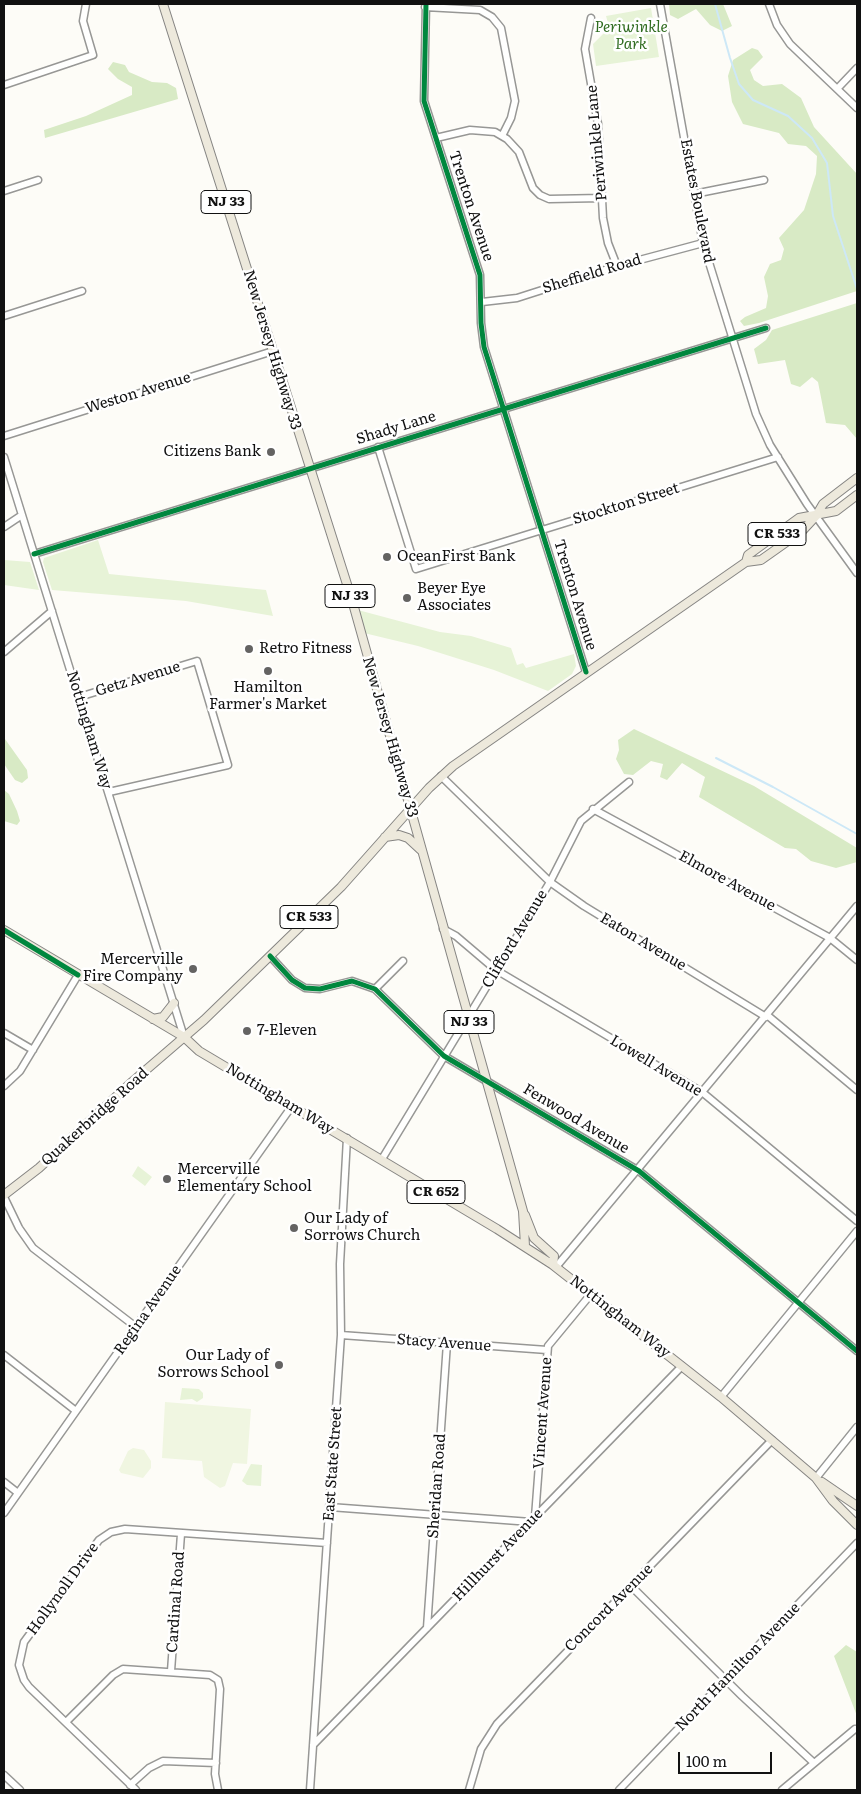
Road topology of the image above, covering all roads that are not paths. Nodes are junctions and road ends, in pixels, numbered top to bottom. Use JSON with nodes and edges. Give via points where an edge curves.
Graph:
{"nodes":[{"id":1,"x":86,"y":4,"type":"edge"},
{"id":2,"x":164,"y":4,"type":"edge"},
{"id":3,"x":660,"y":4,"type":"edge"},
{"id":4,"x":769,"y":4,"type":"edge"},
{"id":5,"x":426,"y":6,"type":"edge"},
{"id":6,"x":591,"y":18,"type":"dead end"},
{"id":7,"x":857,"y":68,"type":"edge"},
{"id":8,"x":4,"y":85,"type":"edge"},
{"id":9,"x":837,"y":89,"type":"junction"},
{"id":10,"x":857,"y":108,"type":"edge"},
{"id":11,"x":502,"y":136,"type":"junction"},
{"id":12,"x":436,"y":138,"type":"junction"},
{"id":13,"x":38,"y":180,"type":"dead end"},
{"id":14,"x":764,"y":180,"type":"dead end"},
{"id":15,"x":4,"y":191,"type":"edge"},
{"id":16,"x":694,"y":194,"type":"junction"},
{"id":17,"x":602,"y":198,"type":"junction"},
{"id":18,"x":703,"y":243,"type":"junction"},
{"id":19,"x":617,"y":266,"type":"junction"},
{"id":20,"x":82,"y":291,"type":"dead end"},
{"id":21,"x":482,"y":302,"type":"junction"},
{"id":22,"x":4,"y":316,"type":"edge"},
{"id":23,"x":766,"y":328,"type":"dead end"},
{"id":24,"x":732,"y":339,"type":"junction"},
{"id":25,"x":272,"y":351,"type":"junction"},
{"id":26,"x":503,"y":409,"type":"junction"},
{"id":27,"x":4,"y":436,"type":"edge"},
{"id":28,"x":378,"y":447,"type":"junction"},
{"id":29,"x":4,"y":457,"type":"edge"},
{"id":30,"x":778,"y":457,"type":"junction"},
{"id":31,"x":310,"y":468,"type":"junction"},
{"id":32,"x":857,"y":478,"type":"edge"},
{"id":33,"x":857,"y":495,"type":"edge"},
{"id":34,"x":22,"y":515,"type":"junction"},
{"id":35,"x":816,"y":516,"type":"junction"},
{"id":36,"x":4,"y":527,"type":"edge"},
{"id":37,"x":541,"y":530,"type":"junction"},
{"id":38,"x":34,"y":554,"type":"junction"},
{"id":39,"x":746,"y":562,"type":"junction"},
{"id":40,"x":857,"y":573,"type":"edge"},
{"id":41,"x":52,"y":611,"type":"junction"},
{"id":42,"x":4,"y":652,"type":"edge"},
{"id":43,"x":586,"y":672,"type":"junction"},
{"id":44,"x":79,"y":697,"type":"junction"},
{"id":45,"x":441,"y":776,"type":"junction"},
{"id":46,"x":629,"y":782,"type":"dead end"},
{"id":47,"x":109,"y":792,"type":"junction"},
{"id":48,"x":410,"y":809,"type":"junction"},
{"id":49,"x":593,"y":809,"type":"junction"},
{"id":50,"x":385,"y":837,"type":"junction"},
{"id":51,"x":421,"y":850,"type":"junction"},
{"id":52,"x":550,"y":882,"type":"junction"},
{"id":53,"x":857,"y":906,"type":"edge"},
{"id":54,"x":443,"y":929,"type":"junction"},
{"id":55,"x":4,"y":930,"type":"edge"},
{"id":56,"x":830,"y":938,"type":"junction"},
{"id":57,"x":270,"y":956,"type":"junction"},
{"id":58,"x":857,"y":960,"type":"edge"},
{"id":59,"x":403,"y":961,"type":"dead end"},
{"id":60,"x":496,"y":970,"type":"junction"},
{"id":61,"x":78,"y":975,"type":"junction"},
{"id":62,"x":375,"y":989,"type":"junction"},
{"id":63,"x":174,"y":1004,"type":"junction"},
{"id":64,"x":767,"y":1016,"type":"junction"},
{"id":65,"x":467,"y":1018,"type":"junction"},
{"id":66,"x":153,"y":1019,"type":"junction"},
{"id":67,"x":4,"y":1033,"type":"edge"},
{"id":68,"x":184,"y":1037,"type":"junction"},
{"id":69,"x":33,"y":1050,"type":"junction"},
{"id":70,"x":444,"y":1056,"type":"junction"},
{"id":71,"x":485,"y":1080,"type":"junction"},
{"id":72,"x":4,"y":1086,"type":"edge"},
{"id":73,"x":857,"y":1090,"type":"edge"},
{"id":74,"x":702,"y":1092,"type":"junction"},
{"id":75,"x":292,"y":1106,"type":"junction"},
{"id":76,"x":347,"y":1138,"type":"junction"},
{"id":77,"x":382,"y":1159,"type":"junction"},
{"id":78,"x":639,"y":1171,"type":"junction"},
{"id":79,"x":4,"y":1196,"type":"edge"},
{"id":80,"x":523,"y":1211,"type":"junction"},
{"id":81,"x":857,"y":1221,"type":"edge"},
{"id":82,"x":857,"y":1231,"type":"edge"},
{"id":83,"x":525,"y":1246,"type":"junction"},
{"id":84,"x":555,"y":1266,"type":"junction"},
{"id":85,"x":591,"y":1294,"type":"junction"},
{"id":86,"x":798,"y":1302,"type":"junction"},
{"id":87,"x":136,"y":1327,"type":"junction"},
{"id":88,"x":341,"y":1335,"type":"junction"},
{"id":89,"x":447,"y":1343,"type":"junction"},
{"id":90,"x":547,"y":1350,"type":"junction"},
{"id":91,"x":857,"y":1351,"type":"edge"},
{"id":92,"x":4,"y":1355,"type":"edge"},
{"id":93,"x":682,"y":1366,"type":"junction"},
{"id":94,"x":721,"y":1397,"type":"junction"},
{"id":95,"x":76,"y":1411,"type":"junction"},
{"id":96,"x":857,"y":1427,"type":"edge"},
{"id":97,"x":772,"y":1440,"type":"junction"},
{"id":98,"x":816,"y":1478,"type":"junction"},
{"id":99,"x":4,"y":1482,"type":"edge"},
{"id":100,"x":18,"y":1493,"type":"junction"},
{"id":101,"x":857,"y":1506,"type":"edge"},
{"id":102,"x":330,"y":1507,"type":"junction"},
{"id":103,"x":4,"y":1513,"type":"edge"},
{"id":104,"x":435,"y":1515,"type":"junction"},
{"id":105,"x":533,"y":1519,"type":"junction"},
{"id":106,"x":857,"y":1525,"type":"edge"},
{"id":107,"x":181,"y":1534,"type":"junction"},
{"id":108,"x":327,"y":1543,"type":"junction"},
{"id":109,"x":857,"y":1543,"type":"edge"},
{"id":110,"x":631,"y":1586,"type":"junction"},
{"id":111,"x":427,"y":1628,"type":"junction"},
{"id":112,"x":171,"y":1671,"type":"junction"},
{"id":113,"x":726,"y":1680,"type":"junction"},
{"id":114,"x":66,"y":1722,"type":"junction"},
{"id":115,"x":855,"y":1729,"type":"dead end"},
{"id":116,"x":313,"y":1745,"type":"junction"},
{"id":117,"x":814,"y":1763,"type":"junction"},
{"id":118,"x":216,"y":1764,"type":"junction"},
{"id":119,"x":4,"y":1774,"type":"edge"},
{"id":120,"x":133,"y":1788,"type":"edge"},
{"id":121,"x":20,"y":1790,"type":"edge"},
{"id":122,"x":218,"y":1790,"type":"edge"},
{"id":123,"x":310,"y":1790,"type":"edge"},
{"id":124,"x":469,"y":1790,"type":"edge"},
{"id":125,"x":619,"y":1790,"type":"edge"},
{"id":126,"x":782,"y":1790,"type":"edge"}],
"edges":[{"from":1,"to":8,"type":"street","via":[[84,21],[93,55]]},
{"from":2,"to":25,"type":"main road","name":"New Jersey Highway 33","number":"NJ 33"},
{"from":3,"to":16,"type":"street","name":"Estates Boulevard"},
{"from":4,"to":9,"type":"street","via":[[777,25],[790,44]]},
{"from":5,"to":11,"type":"street","via":[[480,10],[501,28],[515,101]]},
{"from":5,"to":12,"type":"street","name":"Trenton Avenue","via":[[422,91]]},
{"from":6,"to":17,"type":"street","name":"Periwinkle Lane","via":[[585,49],[598,116]]},
{"from":7,"to":9,"type":"street"},
{"from":9,"to":10,"type":"street"},
{"from":11,"to":12,"type":"street","via":[[478,129]]},
{"from":11,"to":17,"type":"street","via":[[519,152],[533,188],[540,196],[549,199]]},
{"from":12,"to":21,"type":"street","name":"Trenton Avenue","via":[[476,260]]},
{"from":13,"to":15,"type":"street"},
{"from":14,"to":16,"type":"street"},
{"from":16,"to":18,"type":"street","name":"Estates Boulevard"},
{"from":17,"to":19,"type":"street","name":"Periwinkle Lane","via":[[605,232]]},
{"from":18,"to":19,"type":"street","name":"Sheffield Road"},
{"from":18,"to":24,"type":"street","name":"Estates Boulevard"},
{"from":19,"to":21,"type":"street","name":"Sheffield Road","via":[[517,298]]},
{"from":20,"to":22,"type":"street"},
{"from":21,"to":26,"type":"street","name":"Trenton Avenue","via":[[484,347]]},
{"from":23,"to":24,"type":"street","name":"Shady Lane"},
{"from":24,"to":26,"type":"street","name":"Shady Lane"},
{"from":24,"to":30,"type":"street","name":"Estates Boulevard","via":[[756,414]]},
{"from":25,"to":27,"type":"street","name":"Weston Avenue"},
{"from":25,"to":31,"type":"main road","name":"New Jersey Highway 33","number":"NJ 33"},
{"from":26,"to":28,"type":"street","name":"Shady Lane"},
{"from":26,"to":37,"type":"street","name":"Trenton Avenue"},
{"from":28,"to":31,"type":"street","name":"Shady Lane"},
{"from":28,"to":37,"type":"street","name":"Stockton Street","via":[[416,569]]},
{"from":29,"to":34,"type":"street","name":"Nottingham Way"},
{"from":30,"to":35,"type":"street","name":"Estates Boulevard"},
{"from":30,"to":37,"type":"street","name":"Stockton Street"},
{"from":31,"to":38,"type":"street","name":"Shady Lane"},
{"from":31,"to":48,"type":"main road","name":"New Jersey Highway 33","number":"NJ 33","via":[[352,600]]},
{"from":32,"to":35,"type":"main road","number":"CR 533","via":[[823,504]]},
{"from":33,"to":35,"type":"main road","number":"CR 533","via":[[836,511]]},
{"from":34,"to":36,"type":"street"},
{"from":34,"to":38,"type":"street","name":"Nottingham Way"},
{"from":35,"to":39,"type":"main road","number":"CR 533","via":[[802,531],[761,560]]},
{"from":35,"to":39,"type":"main road","number":"CR 533","via":[[799,518],[748,555]]},
{"from":35,"to":40,"type":"street","name":"Estates Boulevard"},
{"from":37,"to":43,"type":"street","name":"Trenton Avenue"},
{"from":38,"to":41,"type":"street","name":"Nottingham Way"},
{"from":39,"to":43,"type":"main road","number":"CR 533"},
{"from":41,"to":42,"type":"street"},
{"from":41,"to":44,"type":"street","name":"Nottingham Way"},
{"from":43,"to":45,"type":"main road","number":"CR 533","via":[[470,752]]},
{"from":44,"to":47,"type":"street","name":"Nottingham Way"},
{"from":44,"to":47,"type":"street","name":"Getz Avenue","via":[[197,661],[228,765]]},
{"from":45,"to":48,"type":"main road","number":"CR 533"},
{"from":45,"to":52,"type":"street","name":"Eaton Avenue"},
{"from":46,"to":49,"type":"street","name":"Clifford Avenue"},
{"from":47,"to":63,"type":"street","name":"Nottingham Way"},
{"from":48,"to":50,"type":"main road","number":"CR 533"},
{"from":48,"to":51,"type":"main road","name":"New Jersey Highway 33","number":"NJ 33"},
{"from":49,"to":52,"type":"street","name":"Clifford Avenue","via":[[581,821]]},
{"from":49,"to":56,"type":"street","name":"Elmore Avenue"},
{"from":50,"to":51,"type":"main road","via":[[399,835],[408,838]]},
{"from":50,"to":57,"type":"main road","number":"CR 533"},
{"from":51,"to":54,"type":"main road","name":"New Jersey Highway 33","number":"NJ 33"},
{"from":52,"to":60,"type":"street","name":"Clifford Avenue"},
{"from":52,"to":64,"type":"street","name":"Eaton Avenue","via":[[584,906]]},
{"from":53,"to":56,"type":"street"},
{"from":54,"to":60,"type":"street","name":"Lowell Avenue"},
{"from":54,"to":65,"type":"main road","name":"New Jersey Highway 33","number":"NJ 33"},
{"from":55,"to":61,"type":"main road"},
{"from":56,"to":58,"type":"street","name":"Elmore Avenue"},
{"from":56,"to":64,"type":"street"},
{"from":57,"to":62,"type":"street","name":"Fenwood Avenue","via":[[292,980],[305,988],[320,989],[352,981]]},
{"from":57,"to":68,"type":"main road","number":"CR 533"},
{"from":59,"to":62,"type":"street"},
{"from":60,"to":65,"type":"street","name":"Clifford Avenue"},
{"from":60,"to":74,"type":"street","name":"Lowell Avenue"},
{"from":61,"to":66,"type":"main road"},
{"from":61,"to":69,"type":"street"},
{"from":62,"to":70,"type":"street","name":"Fenwood Avenue"},
{"from":63,"to":66,"type":"main road","via":[[163,1017]]},
{"from":63,"to":68,"type":"street","name":"Nottingham Way"},
{"from":64,"to":73,"type":"street","name":"Eaton Avenue"},
{"from":64,"to":74,"type":"street"},
{"from":65,"to":70,"type":"street","name":"Clifford Avenue"},
{"from":65,"to":71,"type":"main road","name":"New Jersey Highway 33","number":"NJ 33"},
{"from":66,"to":68,"type":"main road"},
{"from":67,"to":69,"type":"street"},
{"from":68,"to":75,"type":"main road","name":"Nottingham Way","via":[[199,1051]]},
{"from":68,"to":79,"type":"main road","name":"Quakerbridge Road","number":"CR 533"},
{"from":69,"to":72,"type":"street"},
{"from":70,"to":71,"type":"street","name":"Fenwood Avenue"},
{"from":70,"to":77,"type":"street","name":"Clifford Avenue"},
{"from":71,"to":78,"type":"street","name":"Fenwood Avenue"},
{"from":71,"to":80,"type":"main road","name":"New Jersey Highway 33","number":"NJ 33"},
{"from":74,"to":78,"type":"street"},
{"from":74,"to":81,"type":"street","name":"Lowell Avenue"},
{"from":75,"to":76,"type":"main road","name":"Nottingham Way"},
{"from":75,"to":87,"type":"street","name":"Regina Avenue"},
{"from":76,"to":77,"type":"main road","name":"Nottingham Way","number":"CR 652"},
{"from":76,"to":88,"type":"street","name":"East State Street","via":[[340,1264]]},
{"from":77,"to":83,"type":"main road","name":"Nottingham Way","number":"CR 652"},
{"from":78,"to":84,"type":"street"},
{"from":78,"to":86,"type":"street","name":"Fenwood Avenue"},
{"from":79,"to":87,"type":"street","via":[[33,1248]]},
{"from":80,"to":83,"type":"main road","name":"New Jersey Highway 33","number":"NJ 33"},
{"from":80,"to":84,"type":"main road","via":[[534,1238],[554,1256]]},
{"from":82,"to":86,"type":"street"},
{"from":83,"to":84,"type":"main road","name":"Nottingham Way"},
{"from":84,"to":85,"type":"main road","name":"Nottingham Way"},
{"from":85,"to":90,"type":"street","name":"Vincent Avenue"},
{"from":85,"to":93,"type":"main road","name":"Nottingham Way"},
{"from":86,"to":91,"type":"street","name":"Fenwood Avenue"},
{"from":86,"to":94,"type":"street"},
{"from":87,"to":95,"type":"street","name":"Regina Avenue"},
{"from":88,"to":89,"type":"street","name":"Stacy Avenue"},
{"from":88,"to":102,"type":"street","name":"East State Street"},
{"from":89,"to":90,"type":"street","name":"Stacy Avenue"},
{"from":89,"to":104,"type":"street","name":"Sheridan Road"},
{"from":90,"to":105,"type":"street","name":"Vincent Avenue"},
{"from":92,"to":95,"type":"street"},
{"from":93,"to":94,"type":"main road","name":"Nottingham Way"},
{"from":93,"to":105,"type":"street","name":"Hillhurst Avenue"},
{"from":94,"to":97,"type":"main road","name":"Nottingham Way"},
{"from":95,"to":100,"type":"street","name":"Regina Avenue"},
{"from":96,"to":98,"type":"street"},
{"from":97,"to":98,"type":"main road","name":"Nottingham Way"},
{"from":97,"to":110,"type":"street","name":"Concord Avenue"},
{"from":98,"to":101,"type":"main road"},
{"from":98,"to":106,"type":"main road","name":"Nottingham Way","via":[[832,1501]]},
{"from":99,"to":100,"type":"street"},
{"from":100,"to":103,"type":"street","name":"Regina Avenue"},
{"from":102,"to":104,"type":"street"},
{"from":102,"to":108,"type":"street","name":"East State Street"},
{"from":104,"to":105,"type":"street"},
{"from":104,"to":111,"type":"street","name":"Sheridan Road"},
{"from":105,"to":111,"type":"street","name":"Hillhurst Avenue"},
{"from":107,"to":108,"type":"street","name":"Hollynoll Drive"},
{"from":107,"to":112,"type":"street","name":"Cardinal Road"},
{"from":107,"to":114,"type":"street","name":"Hollynoll Drive","via":[[125,1530],[104,1535],[24,1642],[19,1665],[24,1680]]},
{"from":108,"to":116,"type":"street","name":"East State Street"},
{"from":109,"to":113,"type":"street","name":"North Hamilton Avenue"},
{"from":110,"to":113,"type":"street"},
{"from":110,"to":124,"type":"street","name":"Concord Avenue","via":[[497,1724],[481,1750]]},
{"from":111,"to":116,"type":"street","name":"Hillhurst Avenue"},
{"from":112,"to":114,"type":"street","via":[[123,1669]]},
{"from":112,"to":118,"type":"street","via":[[210,1675],[218,1680]]},
{"from":113,"to":117,"type":"street"},
{"from":113,"to":125,"type":"street","name":"North Hamilton Avenue"},
{"from":114,"to":120,"type":"street","name":"Hollynoll Drive"},
{"from":115,"to":117,"type":"street"},
{"from":116,"to":123,"type":"street","name":"East State Street"},
{"from":117,"to":126,"type":"street"},
{"from":118,"to":120,"type":"street","via":[[163,1761],[149,1768]]},
{"from":118,"to":122,"type":"street"},
{"from":119,"to":121,"type":"street"}]}
